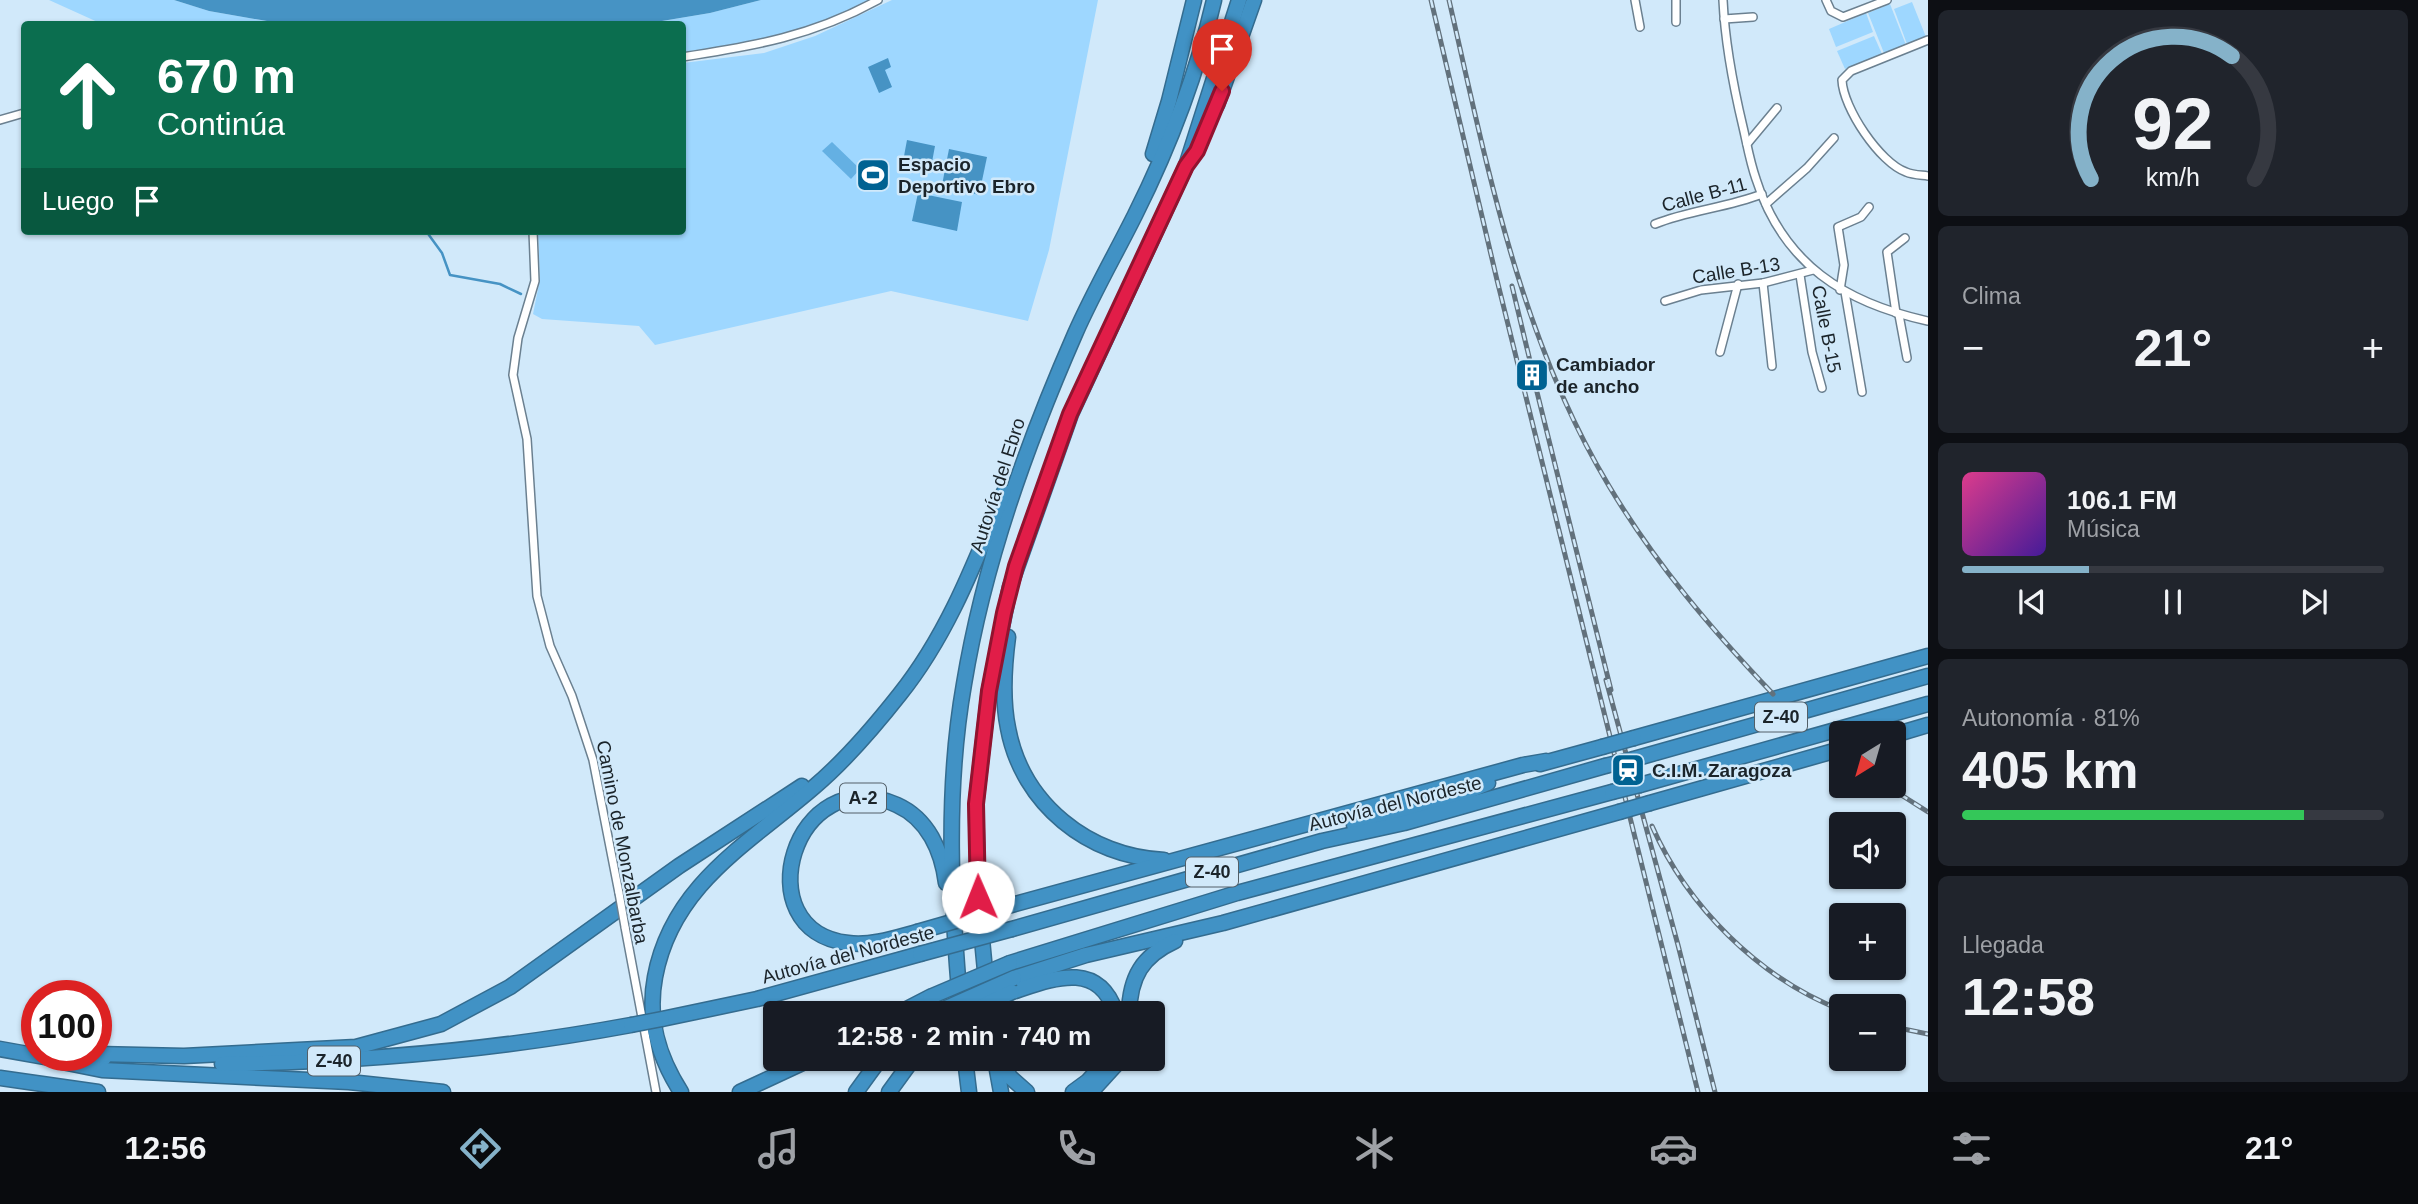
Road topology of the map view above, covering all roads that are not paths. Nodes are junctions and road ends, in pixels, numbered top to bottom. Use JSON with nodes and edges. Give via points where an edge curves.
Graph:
{"nodes":[{"id":1,"x":878,"y":0,"type":"edge"},
{"id":2,"x":1194,"y":0,"type":"edge"},
{"id":3,"x":1214,"y":0,"type":"edge"},
{"id":4,"x":1239,"y":0,"type":"edge"},
{"id":5,"x":1254,"y":0,"type":"edge"},
{"id":6,"x":1635,"y":0,"type":"edge"},
{"id":7,"x":1676,"y":0,"type":"edge"},
{"id":8,"x":1723,"y":0,"type":"edge"},
{"id":9,"x":1826,"y":0,"type":"edge"},
{"id":10,"x":1886,"y":0,"type":"edge"},
{"id":11,"x":1752,"y":17,"type":"dead end"},
{"id":12,"x":1724,"y":19,"type":"junction"},
{"id":13,"x":1676,"y":22,"type":"dead end"},
{"id":14,"x":1640,"y":27,"type":"dead end"},
{"id":15,"x":1928,"y":40,"type":"edge"},
{"id":16,"x":686,"y":56,"type":"edge"},
{"id":17,"x":1777,"y":108,"type":"dead end"},
{"id":18,"x":21,"y":114,"type":"edge"},
{"id":19,"x":0,"y":120,"type":"edge"},
{"id":20,"x":1835,"y":138,"type":"dead end"},
{"id":21,"x":1747,"y":144,"type":"junction"},
{"id":22,"x":1186,"y":166,"type":"junction"},
{"id":23,"x":1928,"y":176,"type":"edge"},
{"id":24,"x":1762,"y":194,"type":"junction"},
{"id":25,"x":1766,"y":204,"type":"junction"},
{"id":26,"x":1869,"y":207,"type":"dead end"},
{"id":27,"x":1655,"y":224,"type":"dead end"},
{"id":28,"x":533,"y":235,"type":"edge"},
{"id":29,"x":1905,"y":238,"type":"dead end"},
{"id":30,"x":1813,"y":270,"type":"junction"},
{"id":31,"x":1800,"y":275,"type":"junction"},
{"id":32,"x":1101,"y":280,"type":"junction"},
{"id":33,"x":1763,"y":283,"type":"junction"},
{"id":34,"x":1738,"y":284,"type":"junction"},
{"id":35,"x":1842,"y":291,"type":"junction"},
{"id":36,"x":1665,"y":301,"type":"dead end"},
{"id":37,"x":1897,"y":314,"type":"junction"},
{"id":38,"x":1928,"y":321,"type":"edge"},
{"id":39,"x":1076,"y":332,"type":"junction"},
{"id":40,"x":1720,"y":352,"type":"dead end"},
{"id":41,"x":1907,"y":358,"type":"dead end"},
{"id":42,"x":1772,"y":366,"type":"dead end"},
{"id":43,"x":1822,"y":388,"type":"dead end"},
{"id":44,"x":1862,"y":392,"type":"dead end"},
{"id":45,"x":1028,"y":533,"type":"junction"},
{"id":46,"x":1928,"y":656,"type":"edge"},
{"id":47,"x":1928,"y":676,"type":"edge"},
{"id":48,"x":1928,"y":704,"type":"edge"},
{"id":49,"x":1928,"y":726,"type":"edge"},
{"id":50,"x":1906,"y":732,"type":"edge"},
{"id":51,"x":859,"y":742,"type":"junction"},
{"id":52,"x":1829,"y":752,"type":"edge"},
{"id":53,"x":1546,"y":761,"type":"junction"},
{"id":54,"x":1322,"y":841,"type":"junction"},
{"id":55,"x":1450,"y":858,"type":"junction"},
{"id":56,"x":1179,"y":860,"type":"junction"},
{"id":57,"x":1318,"y":873,"type":"junction"},
{"id":58,"x":950,"y":922,"type":"edge"},
{"id":59,"x":950,"y":922,"type":"edge"},
{"id":60,"x":950,"y":922,"type":"edge"},
{"id":61,"x":950,"y":922,"type":"edge"},
{"id":62,"x":1223,"y":923,"type":"junction"},
{"id":63,"x":1013,"y":985,"type":"junction"},
{"id":64,"x":924,"y":1001,"type":"edge"},
{"id":65,"x":959,"y":1001,"type":"edge"},
{"id":66,"x":959,"y":1001,"type":"edge"},
{"id":67,"x":968,"y":1001,"type":"edge"},
{"id":68,"x":987,"y":1001,"type":"edge"},
{"id":69,"x":988,"y":1001,"type":"edge"},
{"id":70,"x":1110,"y":1001,"type":"edge"},
{"id":71,"x":1131,"y":1001,"type":"edge"},
{"id":72,"x":0,"y":1049,"type":"edge"},
{"id":73,"x":21,"y":1053,"type":"edge"},
{"id":74,"x":112,"y":1054,"type":"edge"},
{"id":75,"x":112,"y":1058,"type":"edge"},
{"id":76,"x":112,"y":1070,"type":"edge"},
{"id":77,"x":785,"y":1071,"type":"edge"},
{"id":78,"x":871,"y":1071,"type":"edge"},
{"id":79,"x":904,"y":1071,"type":"edge"},
{"id":80,"x":966,"y":1071,"type":"edge"},
{"id":81,"x":997,"y":1071,"type":"edge"},
{"id":82,"x":1007,"y":1071,"type":"edge"},
{"id":83,"x":1097,"y":1071,"type":"edge"},
{"id":84,"x":1110,"y":1071,"type":"edge"},
{"id":85,"x":0,"y":1078,"type":"edge"},
{"id":86,"x":98,"y":1092,"type":"edge"},
{"id":87,"x":443,"y":1092,"type":"edge"},
{"id":88,"x":656,"y":1092,"type":"edge"},
{"id":89,"x":681,"y":1092,"type":"edge"},
{"id":90,"x":740,"y":1092,"type":"edge"},
{"id":91,"x":856,"y":1092,"type":"edge"},
{"id":92,"x":889,"y":1092,"type":"edge"},
{"id":93,"x":969,"y":1092,"type":"edge"},
{"id":94,"x":1001,"y":1092,"type":"edge"},
{"id":95,"x":1027,"y":1092,"type":"edge"},
{"id":96,"x":1073,"y":1092,"type":"edge"},
{"id":97,"x":1091,"y":1092,"type":"edge"}],
"edges":[{"from":1,"to":16,"type":"street","via":[[773,43]]},
{"from":2,"to":32,"type":"highway","via":[[1159,141]]},
{"from":3,"to":32,"type":"highway","name":"Autovía del Ebro","via":[[1168,144]]},
{"from":4,"to":22,"type":"highway"},
{"from":5,"to":22,"type":"highway","via":[[1213,115]]},
{"from":6,"to":14,"type":"street"},
{"from":7,"to":13,"type":"street"},
{"from":8,"to":12,"type":"street"},
{"from":9,"to":10,"type":"street","via":[[1831,11],[1843,17]]},
{"from":11,"to":12,"type":"street"},
{"from":12,"to":21,"type":"street"},
{"from":15,"to":23,"type":"street","via":[[1851,71],[1842,80],[1846,100],[1878,151],[1906,172]]},
{"from":17,"to":21,"type":"street"},
{"from":18,"to":19,"type":"street"},
{"from":20,"to":25,"type":"street"},
{"from":21,"to":24,"type":"street"},
{"from":22,"to":45,"type":"highway","via":[[1070,414]]},
{"from":24,"to":25,"type":"street"},
{"from":24,"to":27,"type":"street","name":"Calle B-11"},
{"from":25,"to":30,"type":"street","via":[[1778,227]]},
{"from":26,"to":35,"type":"street","via":[[1861,217],[1838,227],[1844,265]]},
{"from":28,"to":88,"type":"street","name":"Camino de Monzalbarba","bridge":true,"via":[[535,281],[518,338],[513,375],[527,439],[537,596],[550,646],[593,760]]},
{"from":29,"to":37,"type":"street","via":[[1887,252]]},
{"from":30,"to":31,"type":"street","name":"Calle B-13"},
{"from":30,"to":35,"type":"street"},
{"from":31,"to":33,"type":"street","name":"Calle B-13"},
{"from":31,"to":43,"type":"street","name":"Calle B-15"},
{"from":32,"to":39,"type":"highway","name":"Autovía del Ebro"},
{"from":33,"to":34,"type":"street","name":"Calle B-13"},
{"from":33,"to":42,"type":"street"},
{"from":34,"to":36,"type":"street","name":"Calle B-13"},
{"from":34,"to":40,"type":"street"},
{"from":35,"to":37,"type":"street"},
{"from":35,"to":44,"type":"street"},
{"from":37,"to":38,"type":"street"},
{"from":37,"to":41,"type":"street"},
{"from":39,"to":51,"type":"highway","via":[[1038,408],[944,627],[901,693]]},
{"from":39,"to":65,"type":"highway","name":"Autovía del Ebro","via":[[1012,494],[964,684],[952,799]]},
{"from":45,"to":56,"type":"highway","via":[[1010,621],[1004,689],[1008,730],[1023,771],[1046,804],[1081,836],[1122,855]]},
{"from":45,"to":69,"type":"highway","via":[[1004,613],[989,691],[976,804],[978,897]]},
{"from":46,"to":53,"type":"highway","bridge":true},
{"from":47,"to":54,"type":"highway","name":"Autovía del Nordeste","number":"Z-40","bridge":true,"via":[[1404,823]]},
{"from":48,"to":57,"type":"highway","number":"Z-40","bridge":true},
{"from":49,"to":50,"type":"highway"},
{"from":51,"to":74,"type":"highway","via":[[805,785],[680,866],[510,987],[440,1024],[356,1047],[184,1056]]},
{"from":51,"to":89,"type":"highway","via":[[816,786],[721,863],[694,891],[670,927],[657,964],[651,1006],[660,1051]]},
{"from":52,"to":55,"type":"highway","bridge":true},
{"from":53,"to":54,"type":"highway","via":[[1457,796],[1340,829]]},
{"from":53,"to":56,"type":"highway"},
{"from":54,"to":75,"type":"highway","name":"Autovía del Nordeste","number":"Z-40","bridge":true,"via":[[757,999],[631,1025],[374,1059],[190,1065]]},
{"from":55,"to":57,"type":"highway","via":[[1394,868]]},
{"from":55,"to":62,"type":"highway"},
{"from":56,"to":58,"type":"highway","number":"A-2","bridge":true},
{"from":57,"to":64,"type":"highway","number":"Z-40","bridge":true,"via":[[1237,893],[1010,963]]},
{"from":59,"to":60,"type":"highway","number":"A-2","bridge":true,"via":[[869,943],[832,940],[810,926],[794,901],[789,874],[795,845],[813,820],[840,803],[872,799],[898,806],[925,827],[938,851]]},
{"from":61,"to":66,"type":"highway","number":"A-2","bridge":true},
{"from":62,"to":63,"type":"highway","via":[[1086,955]]},
{"from":62,"to":71,"type":"highway","via":[[1148,957],[1135,975]]},
{"from":63,"to":67,"type":"highway","bridge":true},
{"from":63,"to":68,"type":"highway","bridge":true},
{"from":63,"to":70,"type":"highway","via":[[1079,977],[1104,990]]},
{"from":72,"to":73,"type":"highway","name":"Autovía del Nordeste","number":"Z-40"},
{"from":76,"to":87,"type":"highway","via":[[349,1082]]},
{"from":77,"to":90,"type":"highway"},
{"from":78,"to":91,"type":"highway"},
{"from":79,"to":92,"type":"highway"},
{"from":80,"to":93,"type":"highway"},
{"from":81,"to":94,"type":"highway"},
{"from":82,"to":95,"type":"highway"},
{"from":83,"to":96,"type":"highway"},
{"from":84,"to":97,"type":"highway"},
{"from":85,"to":86,"type":"highway"}]}
